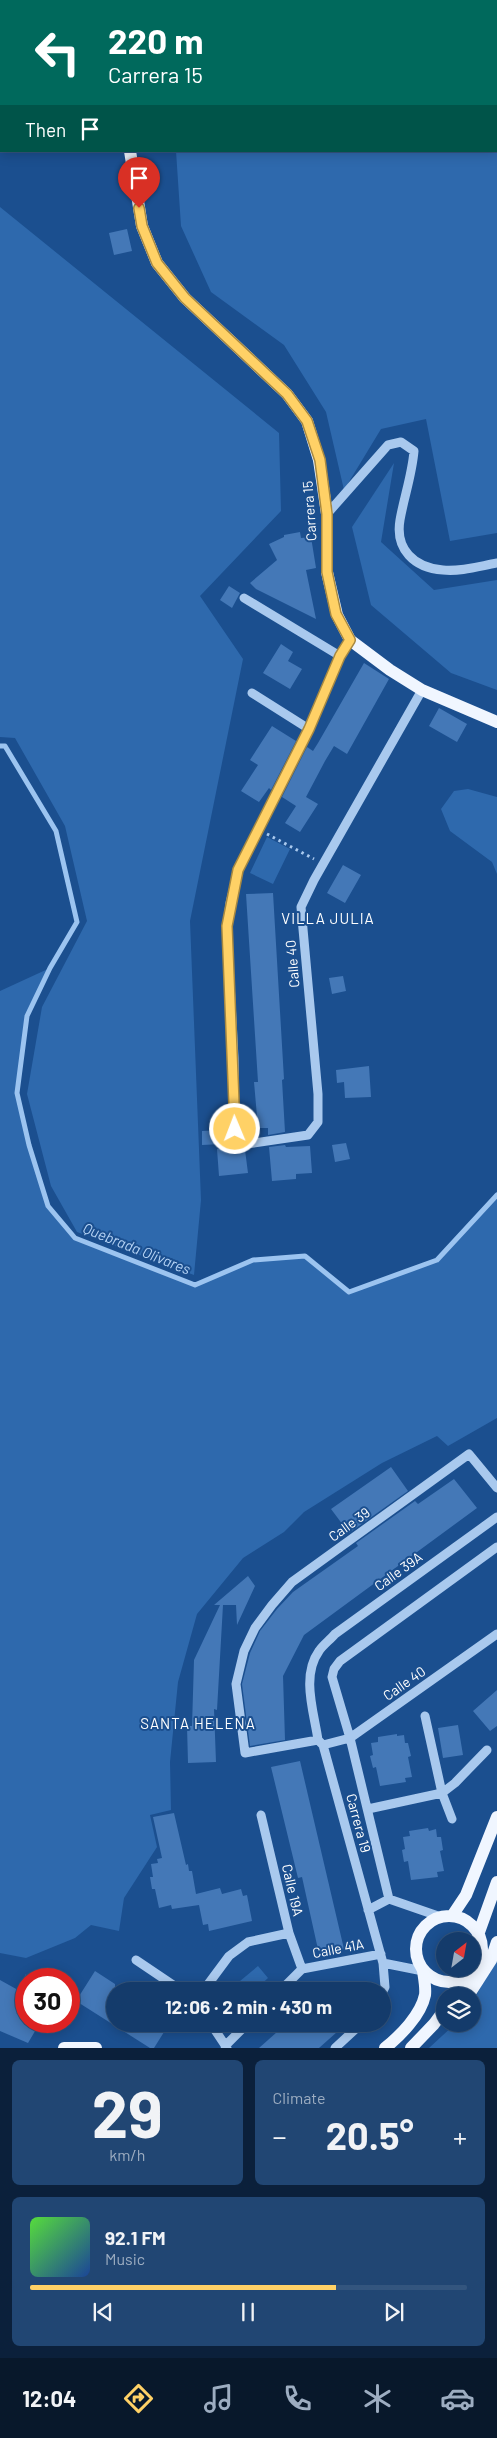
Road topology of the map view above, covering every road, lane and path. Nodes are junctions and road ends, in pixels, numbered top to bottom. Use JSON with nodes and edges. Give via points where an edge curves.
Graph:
{"nodes":[{"id":1,"x":130,"y":152,"type":"edge"},
{"id":2,"x":327,"y":514,"type":"junction"},
{"id":3,"x":497,"y":564,"type":"edge"},
{"id":4,"x":244,"y":598,"type":"dead end"},
{"id":5,"x":350,"y":640,"type":"junction"},
{"id":6,"x":340,"y":656,"type":"junction"},
{"id":7,"x":422,"y":690,"type":"junction"},
{"id":8,"x":252,"y":692,"type":"dead end"},
{"id":9,"x":497,"y":722,"type":"edge"},
{"id":10,"x":309,"y":729,"type":"junction"},
{"id":11,"x":258,"y":829,"type":"junction"},
{"id":12,"x":323,"y":864,"type":"junction"},
{"id":13,"x":497,"y":1488,"type":"edge"},
{"id":14,"x":497,"y":1517,"type":"edge"},
{"id":15,"x":497,"y":1548,"type":"edge"},
{"id":16,"x":497,"y":1634,"type":"edge"},
{"id":17,"x":319,"y":1651,"type":"joint"},
{"id":18,"x":425,"y":1716,"type":"dead end"},
{"id":19,"x":350,"y":1738,"type":"junction"},
{"id":20,"x":321,"y":1742,"type":"junction"},
{"id":21,"x":487,"y":1750,"type":"dead end"},
{"id":22,"x":245,"y":1753,"type":"joint"},
{"id":23,"x":442,"y":1793,"type":"junction"},
{"id":24,"x":368,"y":1809,"type":"junction"},
{"id":25,"x":261,"y":1815,"type":"dead end"},
{"id":26,"x":497,"y":1818,"type":"edge"},
{"id":27,"x":452,"y":1819,"type":"dead end"},
{"id":28,"x":497,"y":1882,"type":"edge"},
{"id":29,"x":389,"y":1899,"type":"junction"},
{"id":30,"x":368,"y":1910,"type":"junction"},
{"id":31,"x":447,"y":1917,"type":"junction"},
{"id":32,"x":475,"y":1932,"type":"edge"},
{"id":33,"x":479,"y":1932,"type":"edge"},
{"id":34,"x":289,"y":1934,"type":"junction"},
{"id":35,"x":481,"y":1942,"type":"edge"},
{"id":36,"x":497,"y":1942,"type":"edge"},
{"id":37,"x":481,"y":1956,"type":"edge"},
{"id":38,"x":382,"y":1959,"type":"junction"},
{"id":39,"x":136,"y":1960,"type":"dead end"},
{"id":40,"x":302,"y":1969,"type":"junction"},
{"id":41,"x":423,"y":1971,"type":"junction"},
{"id":42,"x":465,"y":1978,"type":"edge"},
{"id":43,"x":169,"y":1982,"type":"edge"},
{"id":44,"x":210,"y":1982,"type":"edge"},
{"id":45,"x":289,"y":1982,"type":"edge"},
{"id":46,"x":384,"y":1982,"type":"edge"},
{"id":47,"x":474,"y":1987,"type":"edge"},
{"id":48,"x":436,"y":2025,"type":"edge"},
{"id":49,"x":216,"y":2032,"type":"edge"},
{"id":50,"x":240,"y":2032,"type":"edge"},
{"id":51,"x":352,"y":2032,"type":"edge"},
{"id":52,"x":226,"y":2047,"type":"edge"},
{"id":53,"x":64,"y":2048,"type":"edge"},
{"id":54,"x":96,"y":2048,"type":"edge"},
{"id":55,"x":335,"y":2048,"type":"edge"},
{"id":56,"x":385,"y":2048,"type":"edge"},
{"id":57,"x":411,"y":2048,"type":"edge"}],
"edges":[{"from":1,"to":2,"type":"main road","name":"Carrera 15","via":[[142,226],[157,263],[185,298],[287,394],[307,421],[320,460]]},
{"from":2,"to":3,"type":"street","via":[[388,445],[401,442],[414,451],[400,522],[400,541],[406,555],[420,564],[444,570]]},
{"from":2,"to":5,"type":"main road","name":"Carrera 15","via":[[327,572],[336,614]]},
{"from":4,"to":6,"type":"street"},
{"from":5,"to":6,"type":"street"},
{"from":5,"to":7,"type":"main road","name":"Carrera 15"},
{"from":6,"to":10,"type":"street"},
{"from":7,"to":9,"type":"main road","name":"Carrera 15"},
{"from":7,"to":12,"type":"street","name":"Calle 40"},
{"from":8,"to":10,"type":"street"},
{"from":10,"to":11,"type":"street"},
{"from":11,"to":12,"type":"path"},
{"from":11,"to":12,"type":"street","name":"Calle 40","via":[[238,870],[227,926],[235,1129],[247,1144],[308,1135],[318,1122],[301,907]]},
{"from":13,"to":22,"type":"street","name":"Calle 39","via":[[469,1454],[292,1582],[255,1628],[244,1651],[236,1684]]},
{"from":14,"to":17,"type":"street","name":"Calle 39A","via":[[335,1634]]},
{"from":15,"to":19,"type":"street","name":"Carrera 19","via":[[340,1661],[332,1677]]},
{"from":16,"to":19,"type":"street","name":"Calle 40"},
{"from":17,"to":20,"type":"street","name":"Carrera 19","via":[[309,1677]]},
{"from":18,"to":23,"type":"street"},
{"from":19,"to":20,"type":"street","name":"Calle 40"},
{"from":19,"to":24,"type":"street","name":"Carrera 19"},
{"from":20,"to":22,"type":"street","name":"Calle 40"},
{"from":20,"to":30,"type":"street","name":"Carrera 19"},
{"from":21,"to":23,"type":"street"},
{"from":23,"to":24,"type":"street"},
{"from":23,"to":27,"type":"street"},
{"from":24,"to":29,"type":"street","name":"Carrera 19"},
{"from":25,"to":34,"type":"street","name":"Calle 19A"},
{"from":26,"to":31,"type":"main road","via":[[466,1895]]},
{"from":28,"to":33,"type":"main road"},
{"from":29,"to":30,"type":"street"},
{"from":29,"to":31,"type":"street"},
{"from":30,"to":38,"type":"street","name":"Carrera 19"},
{"from":31,"to":32,"type":"main road","via":[[467,1923]]},
{"from":31,"to":41,"type":"main road","via":[[431,1921],[418,1937],[417,1958]]},
{"from":34,"to":40,"type":"street","name":"Calle 19A"},
{"from":34,"to":44,"type":"street","via":[[248,1942],[229,1956]]},
{"from":35,"to":37,"type":"main road"},
{"from":36,"to":47,"type":"main road","via":[[491,1960]]},
{"from":38,"to":40,"type":"street","name":"Calle 41A"},
{"from":38,"to":41,"type":"street"},
{"from":38,"to":46,"type":"street","name":"Carrera 19"},
{"from":39,"to":43,"type":"street"},
{"from":40,"to":45,"type":"street","name":"Calle 41A"},
{"from":41,"to":42,"type":"main road","via":[[438,1981]]},
{"from":41,"to":56,"type":"main road","via":[[425,1995],[416,2014]]},
{"from":48,"to":57,"type":"main road"},
{"from":49,"to":52,"type":"street"},
{"from":50,"to":52,"type":"street"},
{"from":51,"to":55,"type":"street"},
{"from":53,"to":54,"type":"main road"}]}
